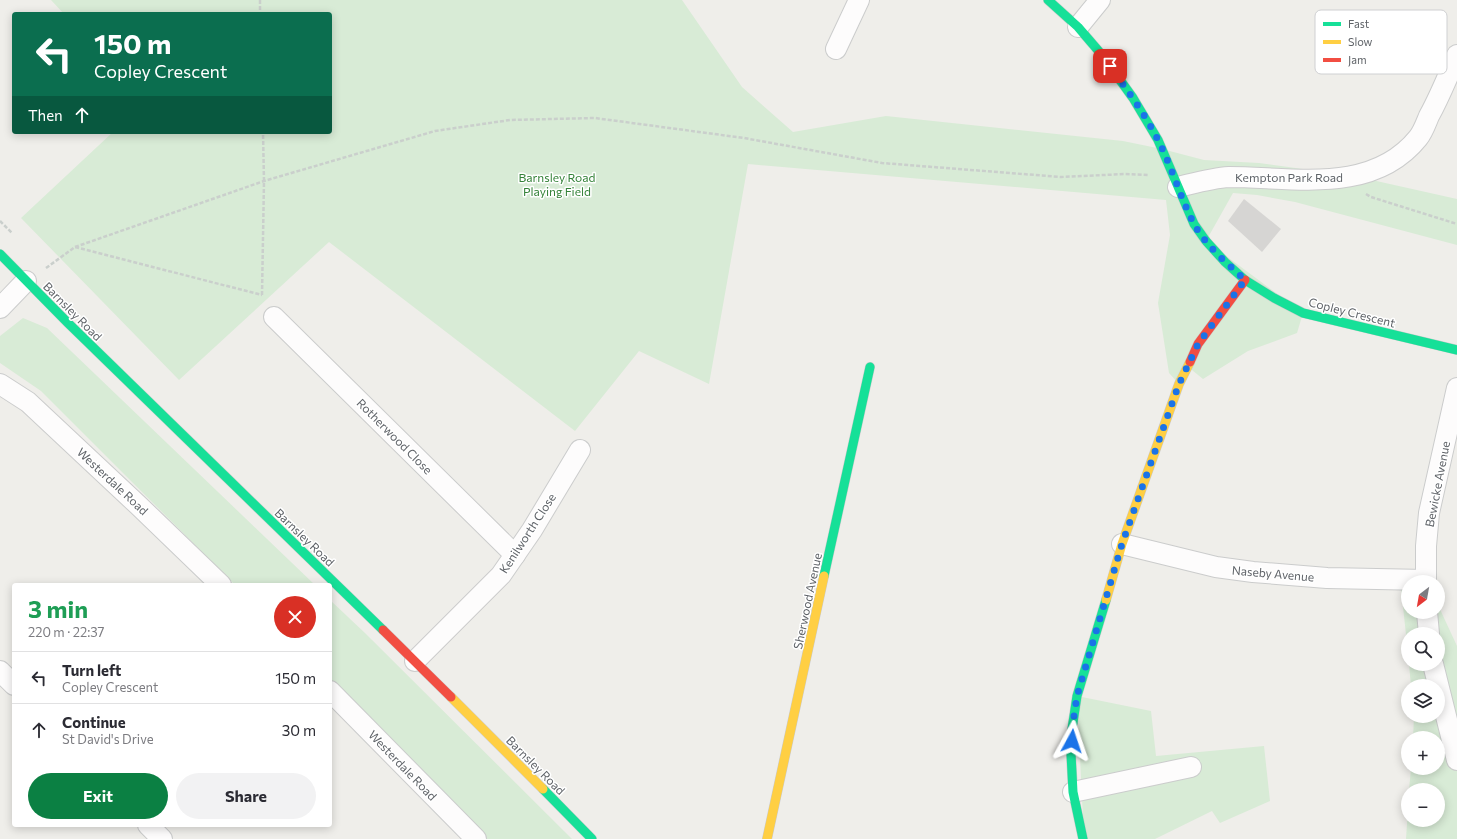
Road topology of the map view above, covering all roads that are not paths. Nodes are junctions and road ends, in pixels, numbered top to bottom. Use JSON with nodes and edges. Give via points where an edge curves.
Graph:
{"nodes":[{"id":1,"x":858,"y":0,"type":"edge"},
{"id":2,"x":1048,"y":0,"type":"edge"},
{"id":3,"x":1100,"y":0,"type":"edge"},
{"id":4,"x":1078,"y":27,"type":"junction"},
{"id":5,"x":836,"y":49,"type":"dead end"},
{"id":6,"x":1457,"y":55,"type":"edge"},
{"id":7,"x":1449,"y":95,"type":"edge"},
{"id":8,"x":1176,"y":181,"type":"junction"},
{"id":9,"x":0,"y":254,"type":"edge"},
{"id":10,"x":1245,"y":280,"type":"junction"},
{"id":11,"x":26,"y":281,"type":"junction"},
{"id":12,"x":0,"y":308,"type":"edge"},
{"id":13,"x":274,"y":317,"type":"road end"},
{"id":14,"x":1457,"y":350,"type":"edge"},
{"id":15,"x":870,"y":367,"type":"dead end"},
{"id":16,"x":0,"y":384,"type":"edge"},
{"id":17,"x":1457,"y":388,"type":"edge"},
{"id":18,"x":580,"y":450,"type":"dead end"},
{"id":19,"x":1122,"y":544,"type":"junction"},
{"id":20,"x":515,"y":555,"type":"junction"},
{"id":21,"x":1426,"y":575,"type":"edge"},
{"id":22,"x":1401,"y":580,"type":"edge"},
{"id":23,"x":219,"y":583,"type":"edge"},
{"id":24,"x":415,"y":661,"type":"junction"},
{"id":25,"x":1435,"y":671,"type":"edge"},
{"id":26,"x":332,"y":693,"type":"edge"},
{"id":27,"x":1457,"y":760,"type":"edge"},
{"id":28,"x":1191,"y":767,"type":"dead end"},
{"id":29,"x":1074,"y":792,"type":"junction"},
{"id":30,"x":150,"y":827,"type":"edge"},
{"id":31,"x":162,"y":839,"type":"edge"},
{"id":32,"x":476,"y":839,"type":"edge"},
{"id":33,"x":592,"y":839,"type":"edge"},
{"id":34,"x":767,"y":839,"type":"edge"},
{"id":35,"x":1083,"y":839,"type":"edge"}],
"edges":[{"from":1,"to":5,"type":"street"},
{"from":2,"to":4,"type":"main road","name":"Copley Crescent"},
{"from":3,"to":4,"type":"street"},
{"from":4,"to":8,"type":"main road","name":"Copley Crescent","via":[[1133,98],[1158,140]]},
{"from":6,"to":7,"type":"street","name":"Kempton Park Road"},
{"from":7,"to":8,"type":"street","name":"Kempton Park Road","via":[[1419,137],[1402,154],[1381,168],[1340,179],[1227,177]]},
{"from":8,"to":10,"type":"main road","name":"Copley Crescent","via":[[1194,224],[1225,262]]},
{"from":9,"to":11,"type":"main road","name":"Barnsley Road"},
{"from":10,"to":14,"type":"main road","name":"Copley Crescent","via":[[1303,313]]},
{"from":10,"to":19,"type":"main road","via":[[1198,344],[1184,372]]},
{"from":11,"to":12,"type":"street"},
{"from":11,"to":24,"type":"main road","name":"Barnsley Road"},
{"from":13,"to":20,"type":"street","name":"Rotherwood Close"},
{"from":15,"to":34,"type":"main road","name":"Sherwood Avenue"},
{"from":16,"to":23,"type":"street","name":"Westerdale Road","via":[[28,402]]},
{"from":17,"to":21,"type":"street","name":"Bewicke Avenue","via":[[1430,513]]},
{"from":18,"to":20,"type":"street","name":"Kenilworth Close"},
{"from":19,"to":22,"type":"street","name":"Naseby Avenue","via":[[1216,567],[1253,572]]},
{"from":19,"to":29,"type":"main road","via":[[1077,696],[1071,754]]},
{"from":20,"to":24,"type":"street","name":"Kenilworth Close","via":[[501,575]]},
{"from":24,"to":33,"type":"main road","name":"Barnsley Road"},
{"from":25,"to":27,"type":"street"},
{"from":26,"to":32,"type":"street","name":"Westerdale Road"},
{"from":28,"to":29,"type":"street"},
{"from":29,"to":35,"type":"main road"},
{"from":30,"to":31,"type":"street"}]}
